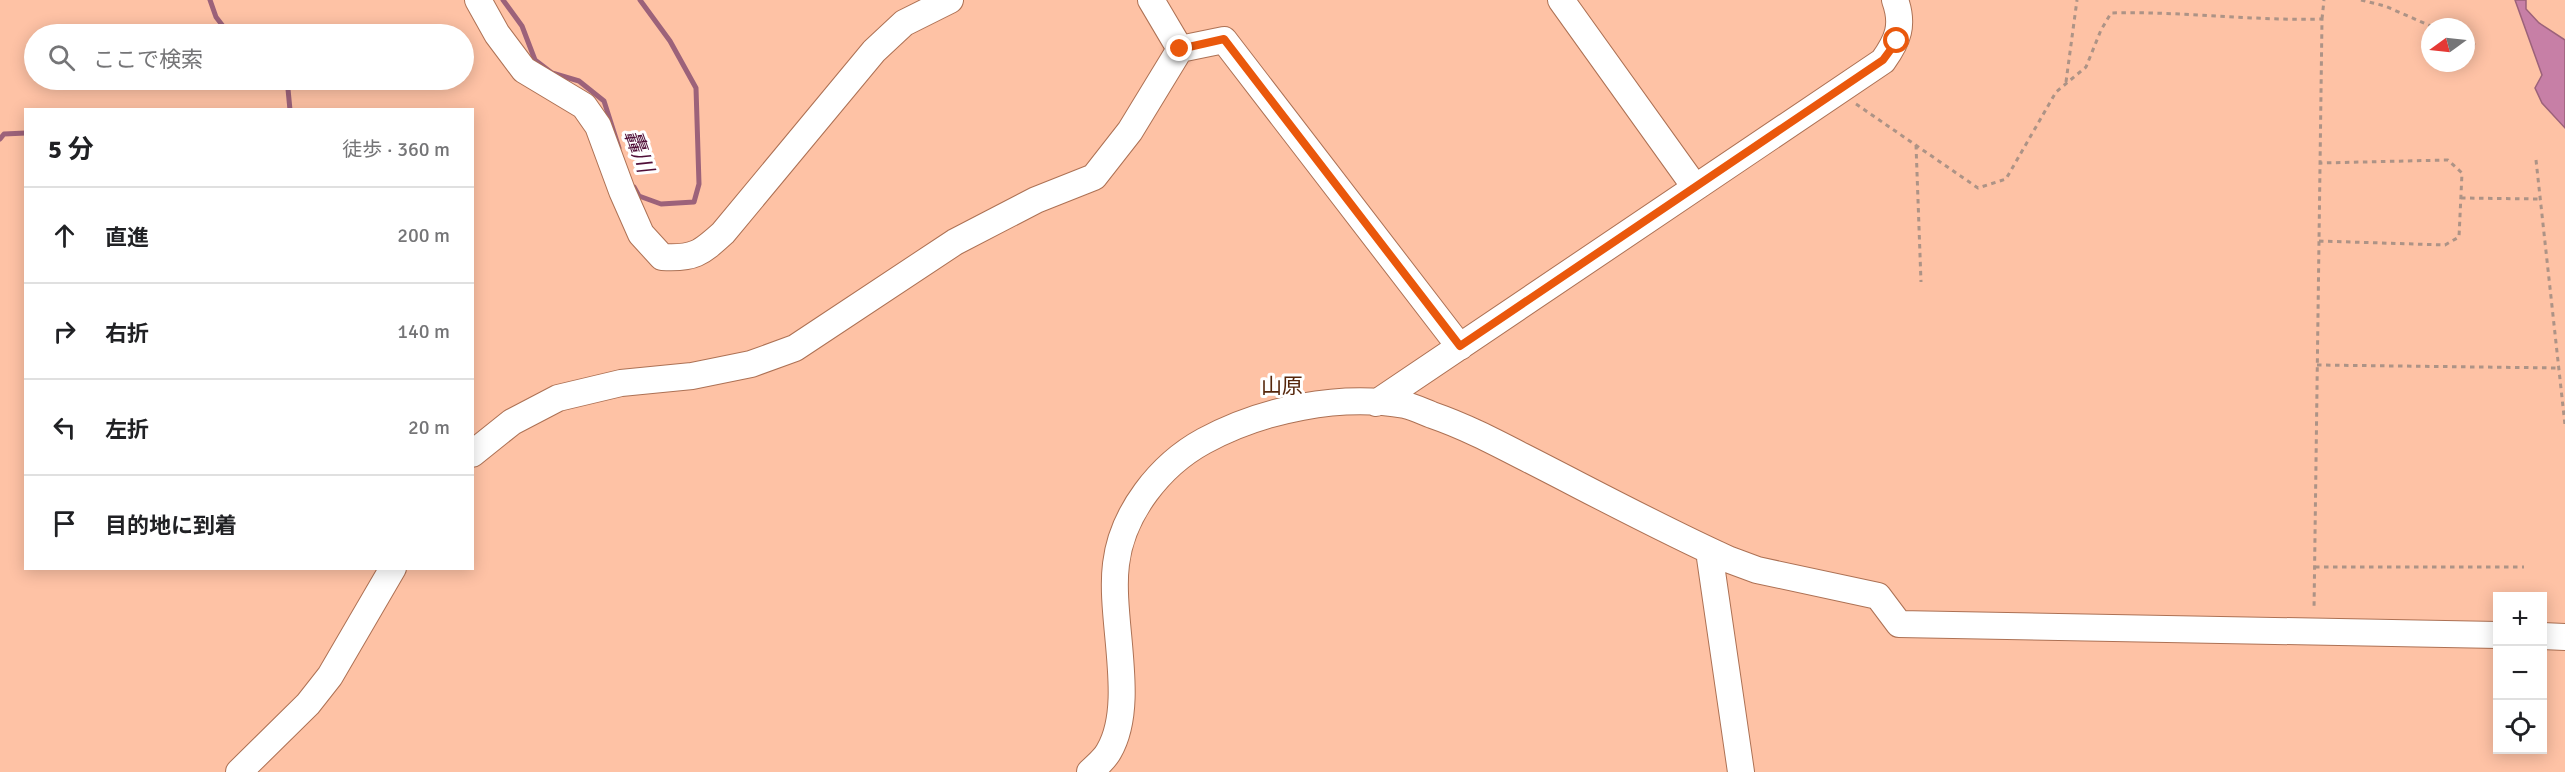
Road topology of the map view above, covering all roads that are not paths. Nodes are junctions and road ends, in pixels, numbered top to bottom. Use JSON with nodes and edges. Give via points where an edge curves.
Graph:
{"nodes":[{"id":1,"x":478,"y":0,"type":"edge"},
{"id":2,"x":950,"y":0,"type":"edge"},
{"id":3,"x":1151,"y":0,"type":"edge"},
{"id":4,"x":1561,"y":0,"type":"edge"},
{"id":5,"x":1895,"y":0,"type":"edge"},
{"id":6,"x":1180,"y":49,"type":"junction"},
{"id":7,"x":1695,"y":187,"type":"junction"},
{"id":8,"x":1460,"y":346,"type":"junction"},
{"id":9,"x":1376,"y":403,"type":"junction"},
{"id":10,"x":474,"y":452,"type":"edge"},
{"id":11,"x":1709,"y":551,"type":"junction"},
{"id":12,"x":392,"y":570,"type":"edge"},
{"id":13,"x":2493,"y":635,"type":"edge"},
{"id":14,"x":2547,"y":636,"type":"edge"},
{"id":15,"x":2565,"y":637,"type":"edge"},
{"id":16,"x":1739,"y":766,"type":"edge"},
{"id":17,"x":239,"y":772,"type":"edge"},
{"id":18,"x":1090,"y":772,"type":"edge"}],
"edges":[{"from":1,"to":2,"type":"street","via":[[524,70],[584,106],[598,126],[641,234],[663,257],[685,258],[702,252],[723,233],[874,51],[904,23]]},
{"from":3,"to":6,"type":"street"},
{"from":4,"to":7,"type":"street"},
{"from":5,"to":7,"type":"street","via":[[1901,24],[1897,41],[1883,60]]},
{"from":6,"to":8,"type":"street","via":[[1224,39]]},
{"from":6,"to":10,"type":"street","via":[[1130,131],[1094,177],[1036,200],[955,243],[795,348],[712,372],[621,383],[558,398],[512,422]]},
{"from":7,"to":8,"type":"street"},
{"from":8,"to":9,"type":"street"},
{"from":9,"to":11,"type":"street","via":[[1407,405],[1466,427]]},
{"from":9,"to":18,"type":"street","via":[[1351,401],[1301,408],[1218,434],[1191,448],[1162,473],[1138,502],[1116,563],[1119,728],[1108,752]]},
{"from":11,"to":13,"type":"street","via":[[1757,570],[1878,596],[1899,624]]},
{"from":11,"to":16,"type":"street"},
{"from":12,"to":17,"type":"street","via":[[330,676],[308,704]]},
{"from":14,"to":15,"type":"street"}]}
